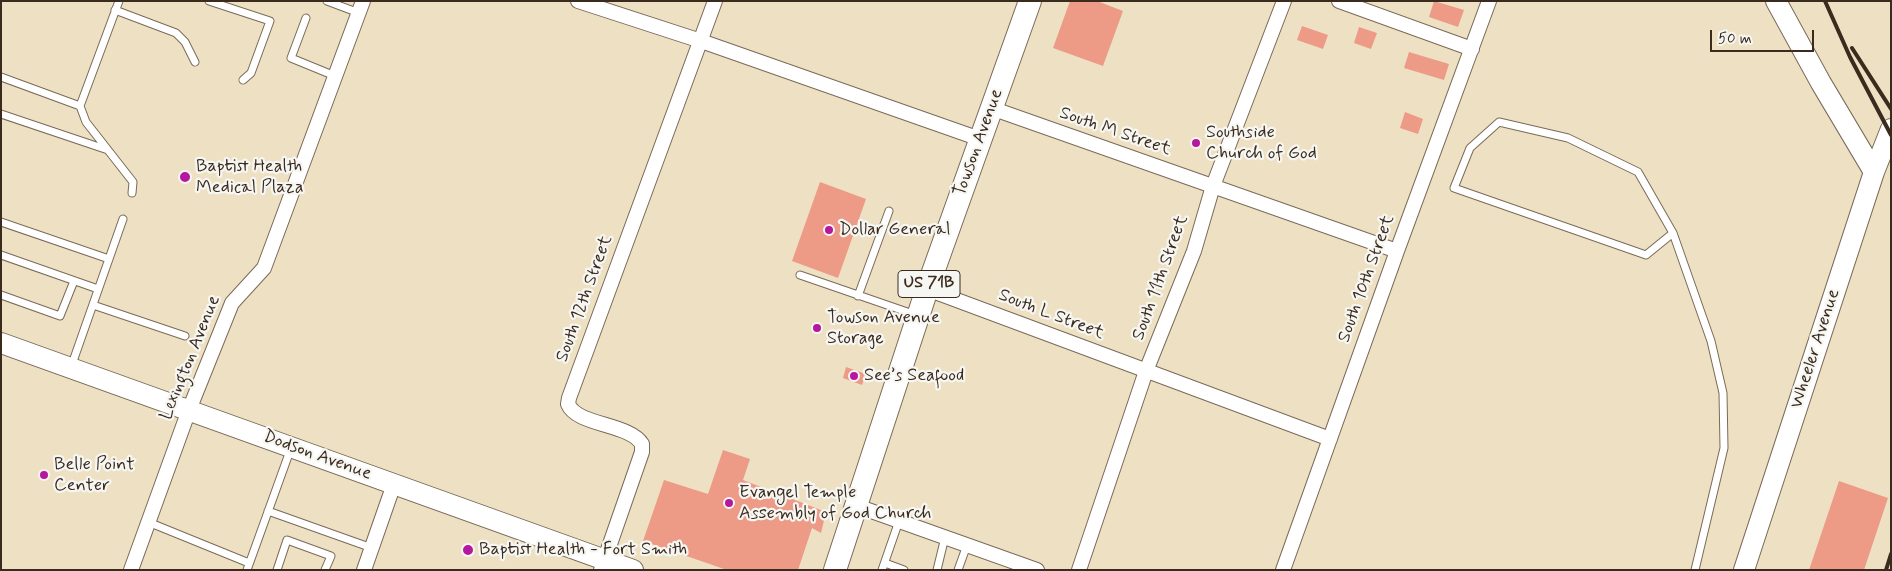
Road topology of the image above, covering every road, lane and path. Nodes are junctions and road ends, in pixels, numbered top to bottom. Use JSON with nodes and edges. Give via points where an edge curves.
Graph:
{"nodes":[{"id":1,"x":119,"y":1,"type":"edge"},
{"id":2,"x":209,"y":1,"type":"edge"},
{"id":3,"x":327,"y":1,"type":"edge"},
{"id":4,"x":578,"y":1,"type":"edge"},
{"id":5,"x":715,"y":1,"type":"edge"},
{"id":6,"x":1030,"y":1,"type":"edge"},
{"id":7,"x":1284,"y":1,"type":"edge"},
{"id":8,"x":1339,"y":1,"type":"edge"},
{"id":9,"x":1489,"y":1,"type":"edge"},
{"id":10,"x":1776,"y":1,"type":"edge"},
{"id":11,"x":361,"y":7,"type":"edge"},
{"id":12,"x":115,"y":10,"type":"junction"},
{"id":13,"x":306,"y":18,"type":"dead end"},
{"id":14,"x":701,"y":41,"type":"junction"},
{"id":15,"x":1472,"y":49,"type":"junction"},
{"id":16,"x":194,"y":62,"type":"dead end"},
{"id":17,"x":335,"y":76,"type":"junction"},
{"id":18,"x":1,"y":77,"type":"edge"},
{"id":19,"x":242,"y":80,"type":"dead end"},
{"id":20,"x":80,"y":106,"type":"junction"},
{"id":21,"x":991,"y":108,"type":"junction"},
{"id":22,"x":1,"y":114,"type":"edge"},
{"id":23,"x":1891,"y":129,"type":"edge"},
{"id":24,"x":980,"y":139,"type":"junction"},
{"id":25,"x":108,"y":150,"type":"junction"},
{"id":26,"x":1874,"y":172,"type":"junction"},
{"id":27,"x":1213,"y":186,"type":"junction"},
{"id":28,"x":132,"y":192,"type":"dead end"},
{"id":29,"x":889,"y":211,"type":"dead end"},
{"id":30,"x":123,"y":219,"type":"dead end"},
{"id":31,"x":1,"y":222,"type":"edge"},
{"id":32,"x":1673,"y":233,"type":"junction"},
{"id":33,"x":1397,"y":251,"type":"junction"},
{"id":34,"x":1,"y":255,"type":"edge"},
{"id":35,"x":109,"y":259,"type":"junction"},
{"id":36,"x":800,"y":275,"type":"dead end"},
{"id":37,"x":74,"y":280,"type":"junction"},
{"id":38,"x":98,"y":289,"type":"junction"},
{"id":39,"x":927,"y":289,"type":"junction"},
{"id":40,"x":1,"y":295,"type":"edge"},
{"id":41,"x":858,"y":296,"type":"junction"},
{"id":42,"x":93,"y":305,"type":"junction"},
{"id":43,"x":919,"y":316,"type":"junction"},
{"id":44,"x":186,"y":336,"type":"dead end"},
{"id":45,"x":1,"y":343,"type":"edge"},
{"id":46,"x":71,"y":368,"type":"junction"},
{"id":47,"x":1146,"y":371,"type":"junction"},
{"id":48,"x":188,"y":410,"type":"junction"},
{"id":49,"x":1330,"y":439,"type":"junction"},
{"id":50,"x":292,"y":447,"type":"junction"},
{"id":51,"x":394,"y":484,"type":"junction"},
{"id":52,"x":857,"y":506,"type":"junction"},
{"id":53,"x":268,"y":511,"type":"junction"},
{"id":54,"x":899,"y":521,"type":"junction"},
{"id":55,"x":148,"y":522,"type":"junction"},
{"id":56,"x":945,"y":537,"type":"junction"},
{"id":57,"x":967,"y":545,"type":"junction"},
{"id":58,"x":372,"y":548,"type":"junction"},
{"id":59,"x":603,"y":565,"type":"edge"},
{"id":60,"x":248,"y":566,"type":"edge"},
{"id":61,"x":884,"y":567,"type":"edge"},
{"id":62,"x":131,"y":570,"type":"edge"},
{"id":63,"x":277,"y":570,"type":"edge"},
{"id":64,"x":325,"y":570,"type":"edge"},
{"id":65,"x":364,"y":570,"type":"edge"},
{"id":66,"x":633,"y":570,"type":"edge"},
{"id":67,"x":835,"y":570,"type":"edge"},
{"id":68,"x":904,"y":570,"type":"edge"},
{"id":69,"x":937,"y":570,"type":"edge"},
{"id":70,"x":958,"y":570,"type":"edge"},
{"id":71,"x":1037,"y":570,"type":"edge"},
{"id":72,"x":1079,"y":570,"type":"edge"},
{"id":73,"x":1283,"y":570,"type":"edge"},
{"id":74,"x":1696,"y":570,"type":"edge"},
{"id":75,"x":1744,"y":570,"type":"edge"}],
"edges":[{"from":1,"to":12,"type":"lane"},
{"from":2,"to":19,"type":"lane","via":[[270,21],[250,73]]},
{"from":3,"to":11,"type":"lane"},
{"from":4,"to":14,"type":"street"},
{"from":5,"to":14,"type":"street","name":"South 12th Street"},
{"from":6,"to":21,"type":"main road","name":"Towson Avenue","number":"US 71B"},
{"from":7,"to":27,"type":"street","name":"South 11th Street"},
{"from":8,"to":15,"type":"street"},
{"from":9,"to":15,"type":"street","name":"South 10th Street"},
{"from":10,"to":26,"type":"street"},
{"from":11,"to":17,"type":"street","name":"Lexington Avenue"},
{"from":12,"to":16,"type":"lane","via":[[176,33],[185,42]]},
{"from":12,"to":20,"type":"lane"},
{"from":13,"to":17,"type":"lane","via":[[290,58]]},
{"from":14,"to":24,"type":"street"},
{"from":14,"to":59,"type":"street","name":"South 12th Street","via":[[569,398],[570,410],[634,436],[642,444]]},
{"from":15,"to":33,"type":"street","name":"South 10th Street"},
{"from":17,"to":48,"type":"street","name":"Lexington Avenue","via":[[264,268],[232,303]]},
{"from":18,"to":20,"type":"lane"},
{"from":20,"to":25,"type":"lane","via":[[86,122]]},
{"from":21,"to":24,"type":"main road","name":"Towson Avenue","number":"US 71B"},
{"from":21,"to":27,"type":"street","name":"South M Street"},
{"from":22,"to":25,"type":"lane"},
{"from":23,"to":26,"type":"street","name":"Wheeler Avenue"},
{"from":24,"to":39,"type":"main road","name":"Towson Avenue","number":"US 71B"},
{"from":25,"to":28,"type":"lane","via":[[133,182]]},
{"from":26,"to":75,"type":"street","name":"Wheeler Avenue"},
{"from":27,"to":33,"type":"street","name":"South M Street"},
{"from":27,"to":47,"type":"street","name":"South 11th Street","via":[[1194,251]]},
{"from":29,"to":41,"type":"lane"},
{"from":30,"to":35,"type":"lane"},
{"from":31,"to":35,"type":"lane"},
{"from":32,"to":32,"type":"lane","via":[[1638,172],[1568,138],[1499,122],[1470,148],[1454,188],[1646,255]]},
{"from":32,"to":74,"type":"lane","via":[[1711,341],[1723,393],[1724,448]]},
{"from":33,"to":49,"type":"street","name":"South 10th Street"},
{"from":34,"to":37,"type":"lane"},
{"from":35,"to":38,"type":"lane"},
{"from":36,"to":41,"type":"lane"},
{"from":37,"to":38,"type":"lane"},
{"from":37,"to":40,"type":"lane","via":[[60,316]]},
{"from":38,"to":42,"type":"lane"},
{"from":39,"to":43,"type":"main road","name":"Towson Avenue","number":"US 71B"},
{"from":39,"to":47,"type":"street","name":"South L Street"},
{"from":41,"to":43,"type":"lane"},
{"from":42,"to":44,"type":"lane"},
{"from":42,"to":46,"type":"lane"},
{"from":43,"to":52,"type":"main road","name":"Towson Avenue","number":"US 71B"},
{"from":45,"to":46,"type":"street","name":"Dodson Avenue"},
{"from":46,"to":48,"type":"street","name":"Dodson Avenue"},
{"from":47,"to":49,"type":"street","name":"South L Street"},
{"from":47,"to":72,"type":"street","name":"South 11th Street"},
{"from":48,"to":50,"type":"street","name":"Dodson Avenue"},
{"from":48,"to":55,"type":"street","name":"Lexington Avenue"},
{"from":49,"to":73,"type":"street","name":"South 10th Street"},
{"from":50,"to":51,"type":"street","name":"Dodson Avenue"},
{"from":50,"to":53,"type":"lane"},
{"from":51,"to":58,"type":"street"},
{"from":51,"to":59,"type":"street","name":"Dodson Avenue"},
{"from":52,"to":54,"type":"street"},
{"from":52,"to":67,"type":"main road","name":"Towson Avenue","number":"US 71B"},
{"from":53,"to":58,"type":"lane"},
{"from":53,"to":60,"type":"lane"},
{"from":54,"to":56,"type":"street"},
{"from":54,"to":61,"type":"lane"},
{"from":55,"to":60,"type":"lane"},
{"from":55,"to":62,"type":"street","name":"Lexington Avenue"},
{"from":56,"to":57,"type":"street"},
{"from":56,"to":69,"type":"lane"},
{"from":57,"to":70,"type":"lane"},
{"from":57,"to":71,"type":"street"},
{"from":58,"to":65,"type":"street"},
{"from":59,"to":66,"type":"street","name":"Dodson Avenue"},
{"from":61,"to":68,"type":"lane"},
{"from":63,"to":64,"type":"lane","via":[[287,540],[331,556]]}]}
